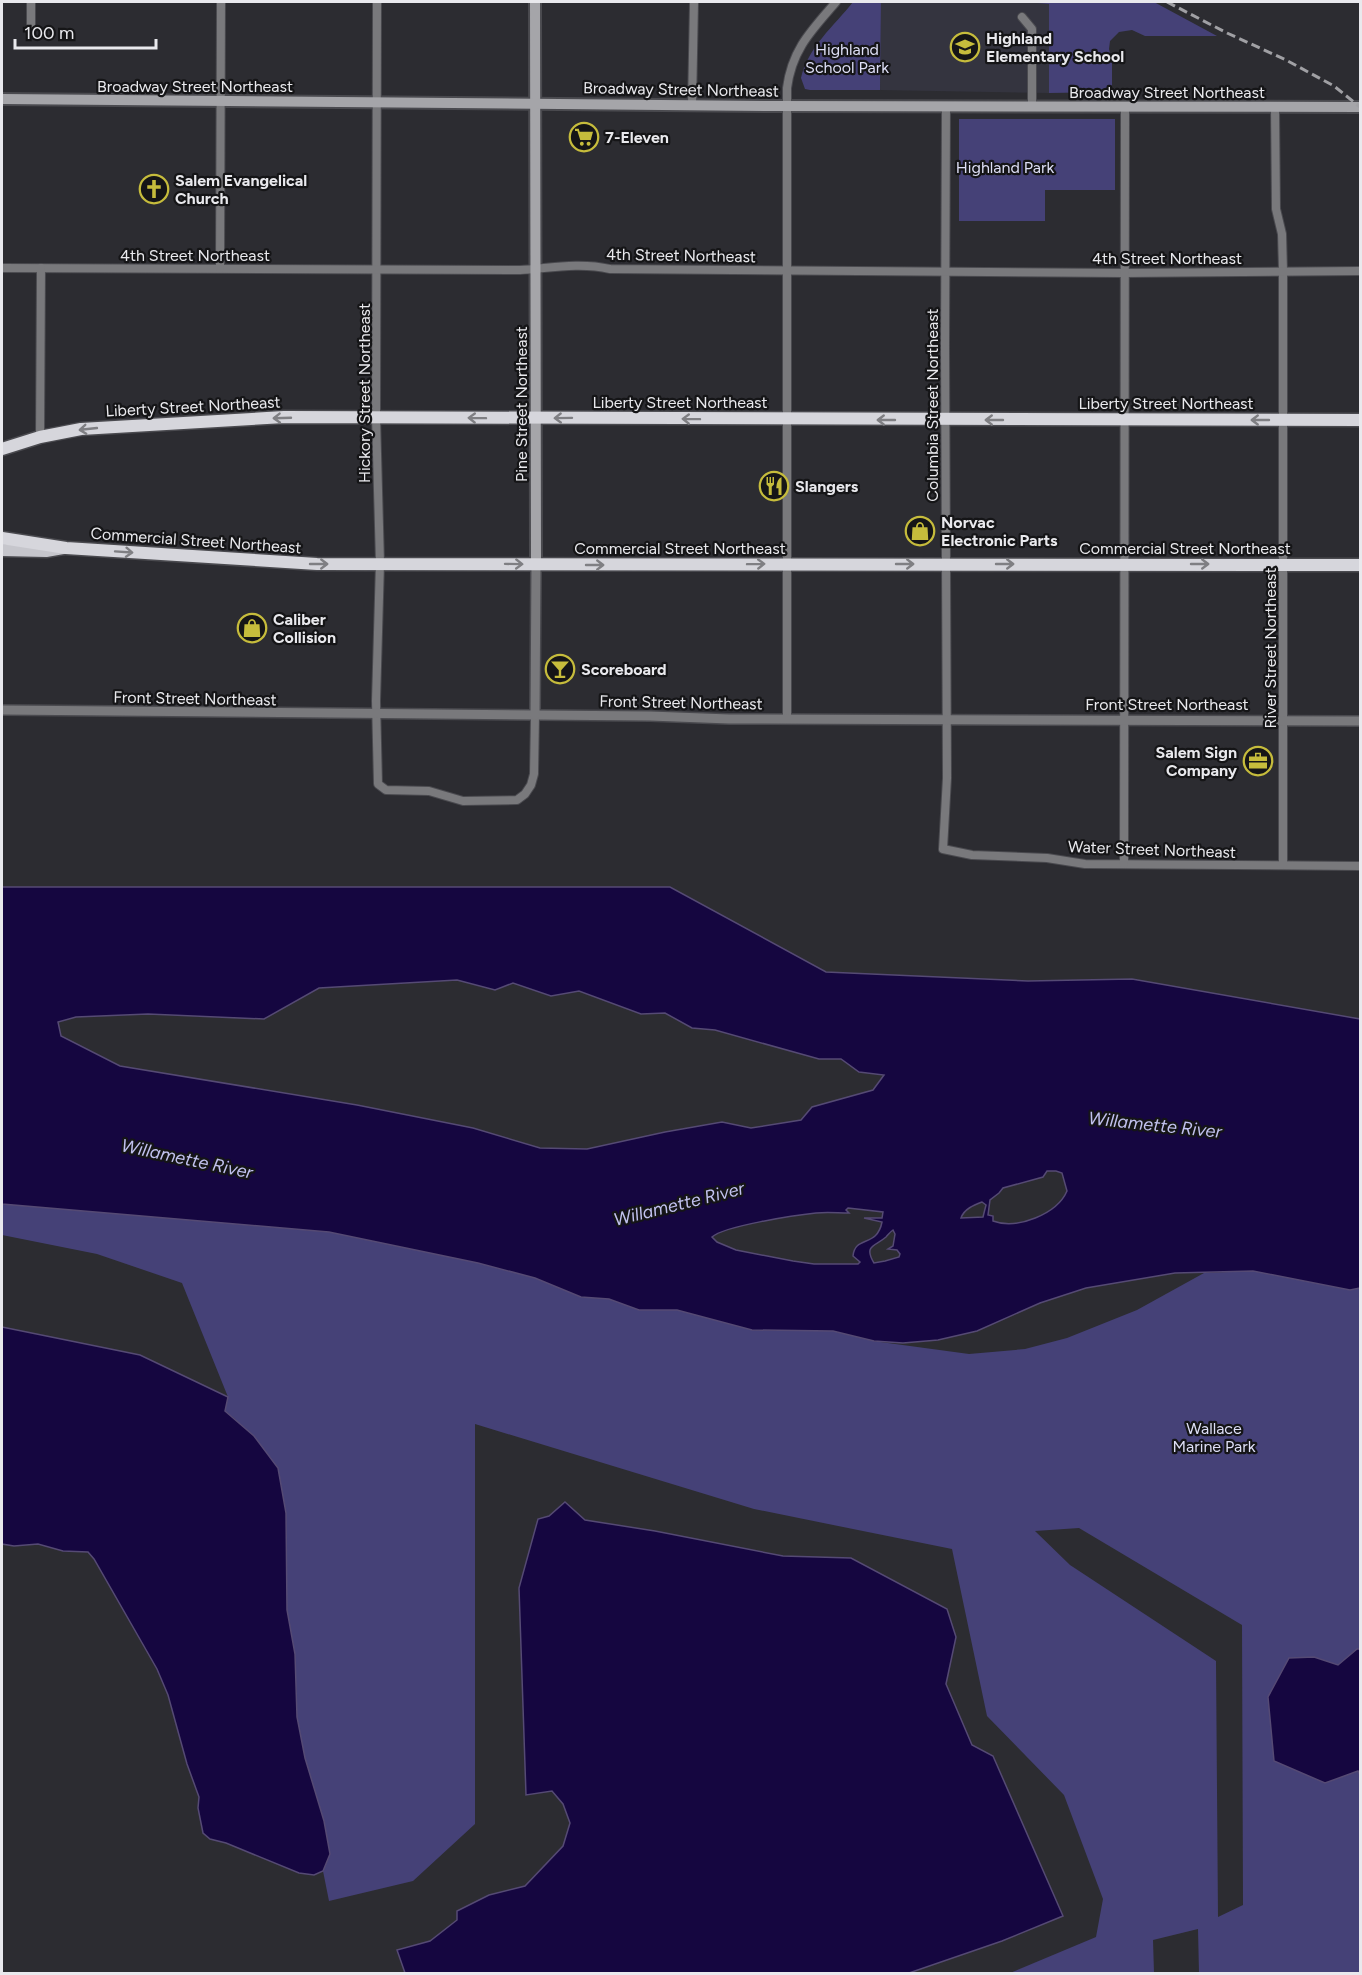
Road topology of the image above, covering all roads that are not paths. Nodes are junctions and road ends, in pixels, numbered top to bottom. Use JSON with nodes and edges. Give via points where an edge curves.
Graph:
{"nodes":[{"id":1,"x":31,"y":2,"type":"edge"},
{"id":2,"x":221,"y":2,"type":"edge"},
{"id":3,"x":377,"y":2,"type":"edge"},
{"id":4,"x":535,"y":2,"type":"edge"},
{"id":5,"x":694,"y":2,"type":"edge"},
{"id":6,"x":837,"y":2,"type":"edge"},
{"id":7,"x":1022,"y":17,"type":"dead end"},
{"id":8,"x":31,"y":27,"type":"dead end"},
{"id":9,"x":2,"y":99,"type":"edge"},
{"id":10,"x":221,"y":100,"type":"junction"},
{"id":11,"x":377,"y":102,"type":"junction"},
{"id":12,"x":534,"y":103,"type":"junction"},
{"id":13,"x":693,"y":105,"type":"junction"},
{"id":14,"x":787,"y":105,"type":"junction"},
{"id":15,"x":946,"y":106,"type":"junction"},
{"id":16,"x":1032,"y":106,"type":"junction"},
{"id":17,"x":1125,"y":106,"type":"junction"},
{"id":18,"x":1275,"y":107,"type":"junction"},
{"id":19,"x":1360,"y":107,"type":"edge"},
{"id":20,"x":2,"y":268,"type":"edge"},
{"id":21,"x":41,"y":268,"type":"junction"},
{"id":22,"x":220,"y":268,"type":"junction"},
{"id":23,"x":376,"y":269,"type":"junction"},
{"id":24,"x":535,"y":269,"type":"junction"},
{"id":25,"x":787,"y":270,"type":"junction"},
{"id":26,"x":945,"y":270,"type":"junction"},
{"id":27,"x":1283,"y":271,"type":"junction"},
{"id":28,"x":1360,"y":271,"type":"edge"},
{"id":29,"x":1124,"y":273,"type":"junction"},
{"id":30,"x":376,"y":417,"type":"junction"},
{"id":31,"x":536,"y":419,"type":"junction"},
{"id":32,"x":787,"y":420,"type":"junction"},
{"id":33,"x":945,"y":420,"type":"junction"},
{"id":34,"x":1125,"y":420,"type":"junction"},
{"id":35,"x":1284,"y":420,"type":"junction"},
{"id":36,"x":1360,"y":420,"type":"edge"},
{"id":37,"x":40,"y":437,"type":"junction"},
{"id":38,"x":2,"y":449,"type":"edge"},
{"id":39,"x":2,"y":538,"type":"edge"},
{"id":40,"x":66,"y":548,"type":"junction"},
{"id":41,"x":2,"y":550,"type":"edge"},
{"id":42,"x":380,"y":563,"type":"junction"},
{"id":43,"x":788,"y":563,"type":"junction"},
{"id":44,"x":946,"y":564,"type":"junction"},
{"id":45,"x":1124,"y":564,"type":"junction"},
{"id":46,"x":537,"y":565,"type":"junction"},
{"id":47,"x":1283,"y":565,"type":"junction"},
{"id":48,"x":1360,"y":565,"type":"edge"},
{"id":49,"x":2,"y":710,"type":"edge"},
{"id":50,"x":377,"y":715,"type":"junction"},
{"id":51,"x":535,"y":715,"type":"junction"},
{"id":52,"x":787,"y":719,"type":"junction"},
{"id":53,"x":946,"y":719,"type":"junction"},
{"id":54,"x":1124,"y":719,"type":"junction"},
{"id":55,"x":1284,"y":720,"type":"junction"},
{"id":56,"x":1360,"y":721,"type":"edge"},
{"id":57,"x":517,"y":800,"type":"joint"},
{"id":58,"x":943,"y":849,"type":"joint"},
{"id":59,"x":1124,"y":864,"type":"junction"},
{"id":60,"x":1283,"y":865,"type":"junction"},
{"id":61,"x":1360,"y":866,"type":"edge"}],
"edges":[{"from":1,"to":8,"type":"street"},
{"from":2,"to":10,"type":"street"},
{"from":3,"to":11,"type":"street","name":"Hickory Street Northeast"},
{"from":4,"to":12,"type":"main road","name":"Pine Street Northeast"},
{"from":5,"to":13,"type":"street"},
{"from":6,"to":14,"type":"street","via":[[800,45],[788,78]]},
{"from":7,"to":16,"type":"street","via":[[1032,29]]},
{"from":9,"to":10,"type":"main road","name":"Broadway Street Northeast"},
{"from":10,"to":11,"type":"main road","name":"Broadway Street Northeast"},
{"from":10,"to":22,"type":"street"},
{"from":11,"to":12,"type":"main road","name":"Broadway Street Northeast"},
{"from":11,"to":23,"type":"street","name":"Hickory Street Northeast"},
{"from":12,"to":13,"type":"main road","name":"Broadway Street Northeast"},
{"from":12,"to":24,"type":"main road","name":"Pine Street Northeast"},
{"from":13,"to":14,"type":"main road","name":"Broadway Street Northeast"},
{"from":14,"to":15,"type":"main road","name":"Broadway Street Northeast"},
{"from":14,"to":25,"type":"street"},
{"from":15,"to":16,"type":"main road","name":"Broadway Street Northeast"},
{"from":15,"to":26,"type":"street","name":"Columbia Street Northeast"},
{"from":16,"to":17,"type":"main road","name":"Broadway Street Northeast"},
{"from":17,"to":18,"type":"main road","name":"Broadway Street Northeast"},
{"from":17,"to":29,"type":"street"},
{"from":18,"to":19,"type":"main road","name":"Broadway Street Northeast"},
{"from":18,"to":27,"type":"street","name":"River Street Northeast","via":[[1276,209],[1282,234]]},
{"from":20,"to":21,"type":"street","name":"4th Street Northeast"},
{"from":21,"to":22,"type":"street","name":"4th Street Northeast"},
{"from":21,"to":37,"type":"street"},
{"from":22,"to":23,"type":"street","name":"4th Street Northeast"},
{"from":23,"to":24,"type":"street","name":"4th Street Northeast"},
{"from":23,"to":30,"type":"street","name":"Hickory Street Northeast"},
{"from":24,"to":25,"type":"street","name":"4th Street Northeast","via":[[548,266]]},
{"from":24,"to":31,"type":"main road","name":"Pine Street Northeast"},
{"from":25,"to":26,"type":"street","name":"4th Street Northeast"},
{"from":25,"to":32,"type":"street"},
{"from":26,"to":29,"type":"street","name":"4th Street Northeast"},
{"from":26,"to":33,"type":"street","name":"Columbia Street Northeast"},
{"from":27,"to":28,"type":"street","name":"4th Street Northeast"},
{"from":27,"to":29,"type":"street","name":"4th Street Northeast"},
{"from":27,"to":35,"type":"street","name":"River Street Northeast"},
{"from":29,"to":34,"type":"street"},
{"from":31,"to":30,"type":"highway","name":"Liberty Street Northeast","one_way":true},
{"from":30,"to":37,"type":"highway","name":"Liberty Street Northeast","one_way":true,"via":[[143,424]]},
{"from":30,"to":42,"type":"street","name":"Hickory Street Northeast"},
{"from":32,"to":31,"type":"highway","name":"Liberty Street Northeast","one_way":true},
{"from":31,"to":46,"type":"main road","name":"Pine Street Northeast"},
{"from":33,"to":32,"type":"highway","name":"Liberty Street Northeast","one_way":true},
{"from":32,"to":43,"type":"street"},
{"from":34,"to":33,"type":"highway","name":"Liberty Street Northeast","one_way":true},
{"from":33,"to":44,"type":"street","name":"Columbia Street Northeast"},
{"from":35,"to":34,"type":"highway","name":"Liberty Street Northeast","one_way":true},
{"from":34,"to":45,"type":"street"},
{"from":35,"to":36,"type":"highway","name":"Liberty Street Northeast"},
{"from":35,"to":47,"type":"street","name":"River Street Northeast"},
{"from":37,"to":38,"type":"highway","name":"Liberty Street Northeast"},
{"from":39,"to":40,"type":"highway"},
{"from":40,"to":41,"type":"main road","name":"Commercial Street Northeast"},
{"from":40,"to":42,"type":"highway","name":"Commercial Street Northeast","one_way":true,"via":[[266,562]]},
{"from":42,"to":46,"type":"highway","name":"Commercial Street Northeast","one_way":true},
{"from":42,"to":50,"type":"street","name":"Hickory Street Northeast"},
{"from":43,"to":44,"type":"highway","name":"Commercial Street Northeast","one_way":true},
{"from":46,"to":43,"type":"highway","name":"Commercial Street Northeast","one_way":true},
{"from":43,"to":52,"type":"street"},
{"from":44,"to":45,"type":"highway","name":"Commercial Street Northeast","one_way":true},
{"from":44,"to":53,"type":"street","name":"Columbia Street Northeast"},
{"from":45,"to":47,"type":"highway","name":"Commercial Street Northeast","one_way":true},
{"from":45,"to":54,"type":"street"},
{"from":46,"to":51,"type":"street","name":"Pine Street Northeast"},
{"from":47,"to":48,"type":"highway","name":"Commercial Street Northeast"},
{"from":47,"to":55,"type":"street","name":"River Street Northeast"},
{"from":49,"to":50,"type":"street","name":"Front Street Northeast"},
{"from":50,"to":51,"type":"street","name":"Front Street Northeast"},
{"from":50,"to":57,"type":"street","name":"Hickory Street Northeast","via":[[378,784],[386,789],[429,791],[463,801]]},
{"from":51,"to":52,"type":"street","name":"Front Street Northeast"},
{"from":51,"to":57,"type":"street","name":"Pine Street Northeast","via":[[534,774],[531,785]]},
{"from":52,"to":53,"type":"street","name":"Front Street Northeast"},
{"from":53,"to":54,"type":"street","name":"Front Street Northeast"},
{"from":53,"to":58,"type":"street","name":"Columbia Street Northeast"},
{"from":54,"to":55,"type":"street","name":"Front Street Northeast"},
{"from":54,"to":59,"type":"street"},
{"from":55,"to":56,"type":"street","name":"Front Street Northeast"},
{"from":55,"to":60,"type":"street","name":"River Street Northeast"},
{"from":58,"to":59,"type":"street","name":"Water Street Northeast","via":[[972,855]]},
{"from":59,"to":60,"type":"street","name":"Water Street Northeast"},
{"from":60,"to":61,"type":"street","name":"Water Street Northeast"}]}
